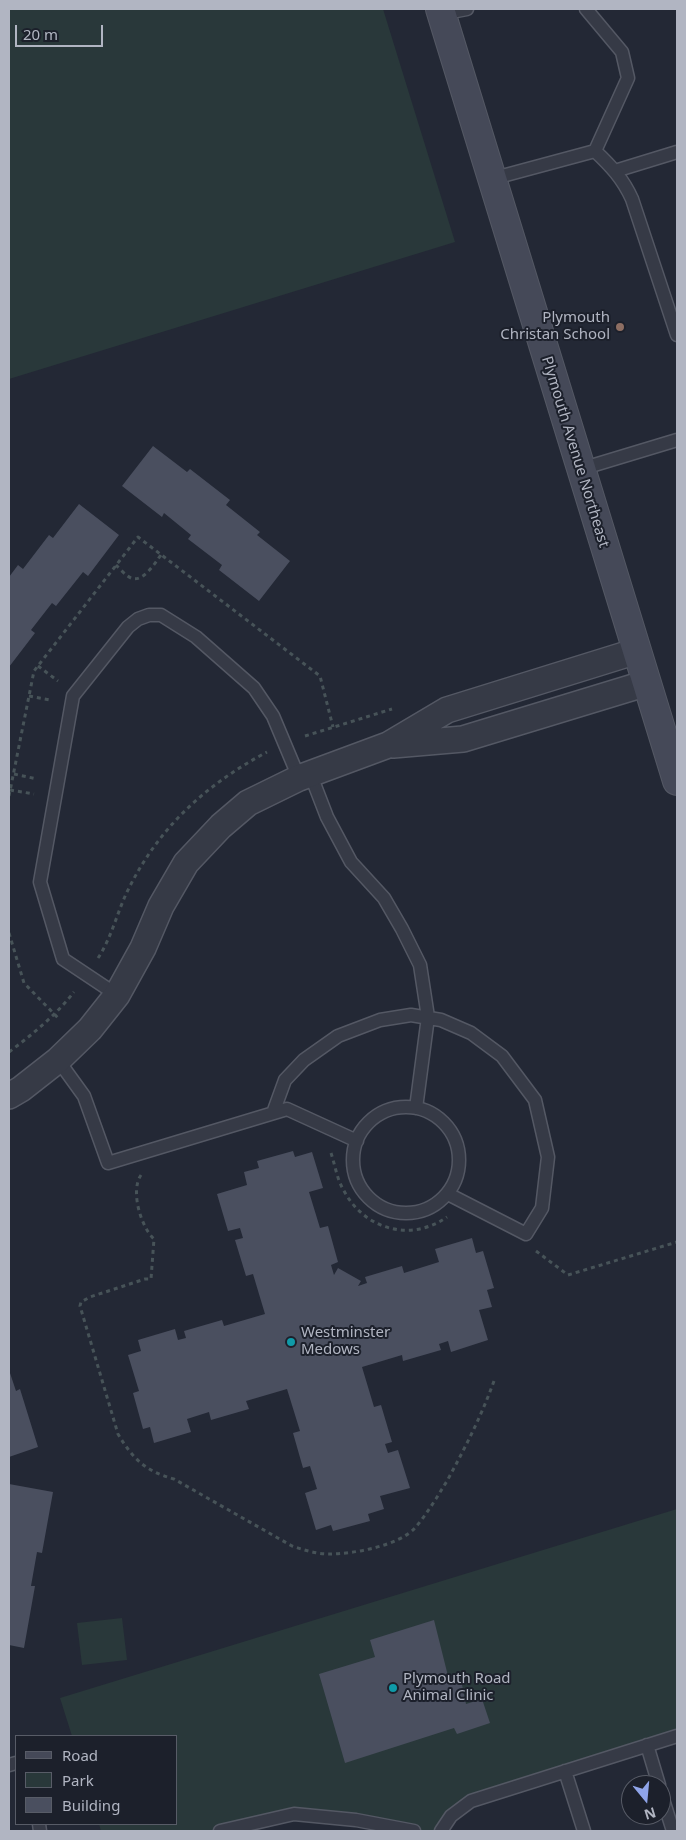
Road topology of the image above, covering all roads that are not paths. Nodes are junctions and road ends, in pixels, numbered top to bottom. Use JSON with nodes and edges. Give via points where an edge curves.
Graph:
{"nodes":[{"id":1,"x":586,"y":9,"type":"edge"},
{"id":2,"x":449,"y":10,"type":"edge"},
{"id":3,"x":595,"y":151,"type":"junction"},
{"id":4,"x":677,"y":152,"type":"edge"},
{"id":5,"x":616,"y":171,"type":"junction"},
{"id":6,"x":491,"y":179,"type":"junction"},
{"id":7,"x":677,"y":335,"type":"edge"},
{"id":8,"x":677,"y":440,"type":"edge"},
{"id":9,"x":580,"y":469,"type":"junction"},
{"id":10,"x":637,"y":651,"type":"junction"},
{"id":11,"x":647,"y":683,"type":"junction"},
{"id":12,"x":672,"y":744,"type":"edge"},
{"id":13,"x":388,"y":745,"type":"junction"},
{"id":14,"x":304,"y":776,"type":"junction"},
{"id":15,"x":677,"y":781,"type":"edge"},
{"id":16,"x":117,"y":995,"type":"junction"},
{"id":17,"x":428,"y":1017,"type":"junction"},
{"id":18,"x":58,"y":1060,"type":"junction"},
{"id":19,"x":9,"y":1096,"type":"edge"},
{"id":20,"x":416,"y":1108,"type":"junction"},
{"id":21,"x":273,"y":1113,"type":"junction"},
{"id":22,"x":357,"y":1141,"type":"junction"},
{"id":23,"x":448,"y":1194,"type":"junction"},
{"id":24,"x":677,"y":1736,"type":"edge"},
{"id":25,"x":647,"y":1745,"type":"junction"},
{"id":26,"x":566,"y":1771,"type":"junction"},
{"id":27,"x":655,"y":1775,"type":"edge"},
{"id":28,"x":358,"y":1826,"type":"edge"},
{"id":29,"x":220,"y":1831,"type":"edge"},
{"id":30,"x":414,"y":1831,"type":"edge"},
{"id":31,"x":441,"y":1831,"type":"edge"},
{"id":32,"x":584,"y":1831,"type":"edge"}],
"edges":[{"from":1,"to":3,"type":"lane","via":[[622,52],[628,78]]},
{"from":2,"to":6,"type":"main road","name":"Plymouth Avenue Northeast"},
{"from":3,"to":5,"type":"lane"},
{"from":3,"to":6,"type":"lane"},
{"from":4,"to":5,"type":"lane"},
{"from":5,"to":7,"type":"lane","via":[[632,199]]},
{"from":6,"to":9,"type":"main road","name":"Plymouth Avenue Northeast"},
{"from":8,"to":9,"type":"lane"},
{"from":9,"to":10,"type":"main road","name":"Plymouth Avenue Northeast"},
{"from":10,"to":11,"type":"main road","name":"Plymouth Avenue Northeast"},
{"from":10,"to":13,"type":"street","via":[[447,710]]},
{"from":11,"to":12,"type":"main road","name":"Plymouth Avenue Northeast"},
{"from":11,"to":13,"type":"street","via":[[463,739]]},
{"from":12,"to":15,"type":"main road","name":"Plymouth Avenue Northeast"},
{"from":13,"to":14,"type":"street"},
{"from":14,"to":16,"type":"street","via":[[248,803],[186,863]]},
{"from":14,"to":16,"type":"lane","via":[[254,688],[196,637],[161,615],[138,619],[128,627],[73,696],[40,882],[63,959]]},
{"from":14,"to":17,"type":"lane","via":[[351,862],[384,898],[402,929],[420,965]]},
{"from":16,"to":18,"type":"street","via":[[90,1029]]},
{"from":17,"to":20,"type":"lane"},
{"from":17,"to":21,"type":"lane","via":[[411,1015],[380,1020],[338,1036],[304,1060],[285,1080]]},
{"from":17,"to":23,"type":"lane","via":[[471,1033],[502,1056],[535,1100],[548,1157],[542,1208],[526,1234]]},
{"from":18,"to":19,"type":"street"},
{"from":18,"to":21,"type":"lane","via":[[84,1096],[108,1163]]},
{"from":20,"to":22,"type":"lane","via":[[397,1108],[380,1114],[366,1126]]},
{"from":20,"to":23,"type":"lane","via":[[433,1114],[447,1126],[456,1142],[460,1160],[457,1178]]},
{"from":21,"to":22,"type":"lane","via":[[287,1109]]},
{"from":22,"to":23,"type":"lane","via":[[353,1158],[355,1174],[362,1190],[373,1202],[387,1210],[420,1212],[436,1205]]},
{"from":24,"to":25,"type":"lane"},
{"from":25,"to":26,"type":"lane"},
{"from":25,"to":27,"type":"lane"},
{"from":26,"to":31,"type":"lane","via":[[471,1801],[451,1816]]},
{"from":26,"to":32,"type":"lane"},
{"from":28,"to":29,"type":"lane","via":[[294,1814]]},
{"from":28,"to":30,"type":"lane"}]}
